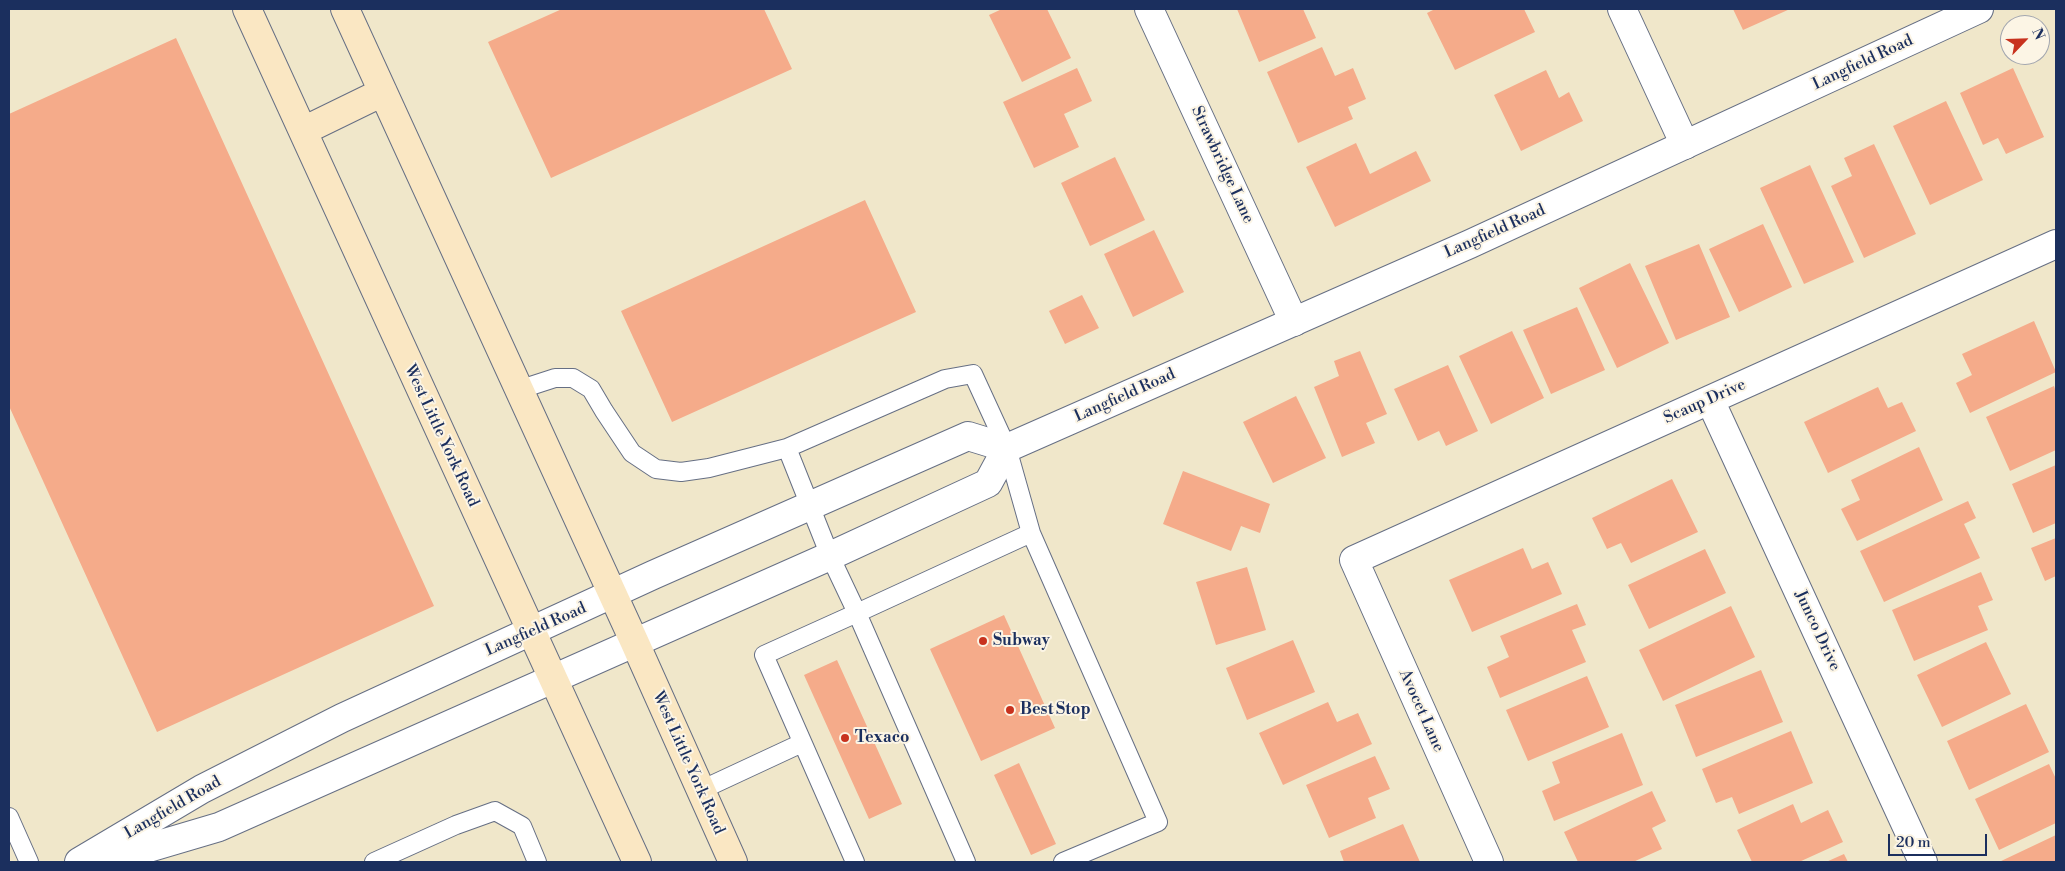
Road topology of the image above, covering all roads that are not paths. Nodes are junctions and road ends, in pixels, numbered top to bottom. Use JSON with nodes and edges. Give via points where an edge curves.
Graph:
{"nodes":[{"id":1,"x":247,"y":9,"type":"edge"},
{"id":2,"x":345,"y":9,"type":"edge"},
{"id":3,"x":1149,"y":9,"type":"edge"},
{"id":4,"x":1622,"y":9,"type":"edge"},
{"id":5,"x":1979,"y":9,"type":"edge"},
{"id":6,"x":382,"y":92,"type":"junction"},
{"id":7,"x":303,"y":131,"type":"junction"},
{"id":8,"x":1685,"y":145,"type":"junction"},
{"id":9,"x":2056,"y":244,"type":"edge"},
{"id":10,"x":1294,"y":322,"type":"junction"},
{"id":11,"x":518,"y":390,"type":"junction"},
{"id":12,"x":1710,"y":400,"type":"junction"},
{"id":13,"x":786,"y":448,"type":"junction"},
{"id":14,"x":1007,"y":448,"type":"junction"},
{"id":15,"x":811,"y":506,"type":"junction"},
{"id":16,"x":1031,"y":533,"type":"junction"},
{"id":17,"x":830,"y":556,"type":"junction"},
{"id":18,"x":1354,"y":560,"type":"joint"},
{"id":19,"x":613,"y":595,"type":"junction"},
{"id":20,"x":857,"y":613,"type":"junction"},
{"id":21,"x":531,"y":632,"type":"junction"},
{"id":22,"x":635,"y":643,"type":"junction"},
{"id":23,"x":553,"y":679,"type":"junction"},
{"id":24,"x":802,"y":743,"type":"junction"},
{"id":25,"x":701,"y":790,"type":"junction"},
{"id":26,"x":9,"y":817,"type":"edge"},
{"id":27,"x":29,"y":862,"type":"edge"},
{"id":28,"x":79,"y":862,"type":"edge"},
{"id":29,"x":101,"y":862,"type":"edge"},
{"id":30,"x":374,"y":862,"type":"edge"},
{"id":31,"x":537,"y":862,"type":"edge"},
{"id":32,"x":637,"y":862,"type":"edge"},
{"id":33,"x":734,"y":862,"type":"edge"},
{"id":34,"x":855,"y":862,"type":"edge"},
{"id":35,"x":966,"y":862,"type":"edge"},
{"id":36,"x":1063,"y":862,"type":"edge"},
{"id":37,"x":1489,"y":862,"type":"edge"},
{"id":38,"x":1924,"y":862,"type":"edge"}],
"edges":[{"from":1,"to":7,"type":"main road","name":"West Little York Road"},
{"from":2,"to":6,"type":"main road","name":"West Little York Road"},
{"from":3,"to":10,"type":"street","name":"Strawbridge Lane"},
{"from":4,"to":8,"type":"street"},
{"from":5,"to":8,"type":"street","name":"Langfield Road"},
{"from":6,"to":7,"type":"main road"},
{"from":6,"to":11,"type":"main road","name":"West Little York Road"},
{"from":7,"to":21,"type":"main road","name":"West Little York Road"},
{"from":8,"to":10,"type":"street","name":"Langfield Road"},
{"from":9,"to":12,"type":"street","name":"Scaup Drive"},
{"from":10,"to":14,"type":"street","name":"Langfield Road"},
{"from":11,"to":13,"type":"lane","via":[[555,378],[573,378],[591,388],[632,453],[656,468],[681,472],[709,468]]},
{"from":11,"to":19,"type":"main road","name":"West Little York Road"},
{"from":12,"to":18,"type":"street","name":"Scaup Drive"},
{"from":12,"to":38,"type":"street","name":"Junco Drive"},
{"from":13,"to":14,"type":"lane","via":[[945,379],[973,374]]},
{"from":13,"to":15,"type":"lane"},
{"from":14,"to":15,"type":"street","name":"Langfield Road","via":[[968,436]]},
{"from":14,"to":16,"type":"lane"},
{"from":14,"to":17,"type":"street","name":"Langfield Road","via":[[988,484]]},
{"from":15,"to":17,"type":"lane"},
{"from":15,"to":19,"type":"street","name":"Langfield Road"},
{"from":16,"to":20,"type":"lane"},
{"from":16,"to":36,"type":"lane","via":[[1158,822]]},
{"from":17,"to":20,"type":"lane"},
{"from":17,"to":22,"type":"street","name":"Langfield Road"},
{"from":18,"to":37,"type":"street","name":"Avocet Lane"},
{"from":19,"to":21,"type":"street","name":"Langfield Road"},
{"from":19,"to":22,"type":"main road","name":"West Little York Road"},
{"from":20,"to":24,"type":"lane","via":[[764,655]]},
{"from":20,"to":35,"type":"lane"},
{"from":21,"to":23,"type":"main road","name":"West Little York Road"},
{"from":21,"to":28,"type":"street","name":"Langfield Road","via":[[298,740],[202,789]]},
{"from":22,"to":23,"type":"street","name":"Langfield Road"},
{"from":22,"to":25,"type":"main road","name":"West Little York Road"},
{"from":23,"to":29,"type":"street","name":"Langfield Road","via":[[219,827]]},
{"from":23,"to":32,"type":"main road","name":"West Little York Road"},
{"from":24,"to":25,"type":"lane"},
{"from":24,"to":34,"type":"lane"},
{"from":25,"to":33,"type":"main road","name":"West Little York Road"},
{"from":26,"to":27,"type":"lane"},
{"from":30,"to":31,"type":"lane","via":[[495,811],[522,826]]}]}
